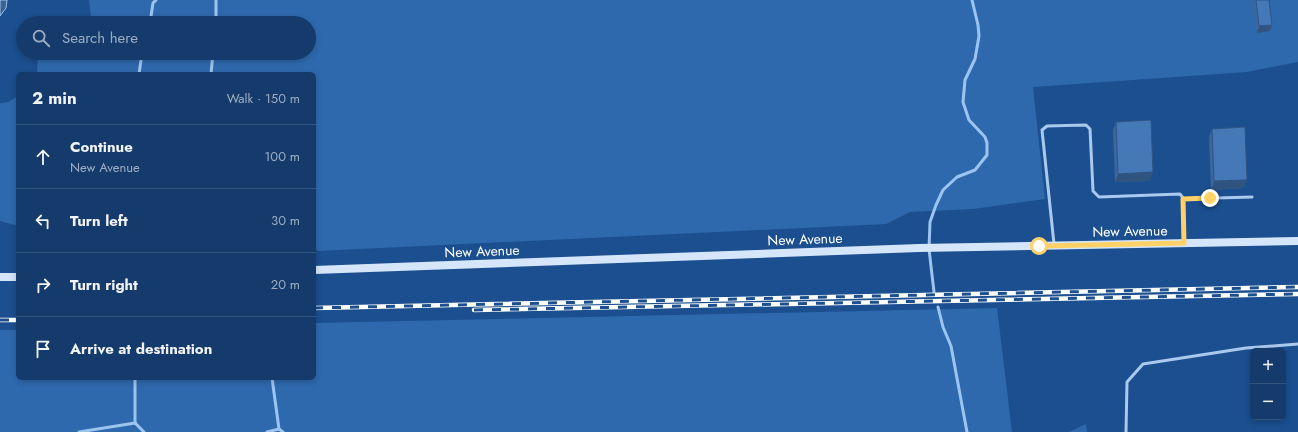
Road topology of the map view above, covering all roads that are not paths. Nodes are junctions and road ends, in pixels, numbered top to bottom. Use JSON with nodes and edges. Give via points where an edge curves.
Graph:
{"nodes":[{"id":1,"x":1252,"y":197,"type":"dead end"},
{"id":2,"x":1183,"y":199,"type":"junction"},
{"id":3,"x":1298,"y":241,"type":"edge"},
{"id":4,"x":1184,"y":243,"type":"junction"},
{"id":5,"x":1054,"y":246,"type":"junction"},
{"id":6,"x":316,"y":270,"type":"edge"},
{"id":7,"x":0,"y":277,"type":"edge"},
{"id":8,"x":16,"y":277,"type":"edge"},
{"id":9,"x":1298,"y":344,"type":"edge"},
{"id":10,"x":1126,"y":432,"type":"edge"}],
"edges":[{"from":1,"to":2,"type":"lane"},
{"from":2,"to":4,"type":"lane"},
{"from":2,"to":5,"type":"lane","via":[[1180,194],[1099,197],[1093,191],[1090,129],[1086,125],[1047,126],[1042,130]]},
{"from":3,"to":4,"type":"main road","name":"New Avenue"},
{"from":4,"to":5,"type":"main road","name":"New Avenue"},
{"from":5,"to":6,"type":"main road","name":"New Avenue","via":[[923,248]]},
{"from":7,"to":8,"type":"main road"},
{"from":9,"to":10,"type":"lane","via":[[1246,348],[1143,364],[1127,382]]}]}
